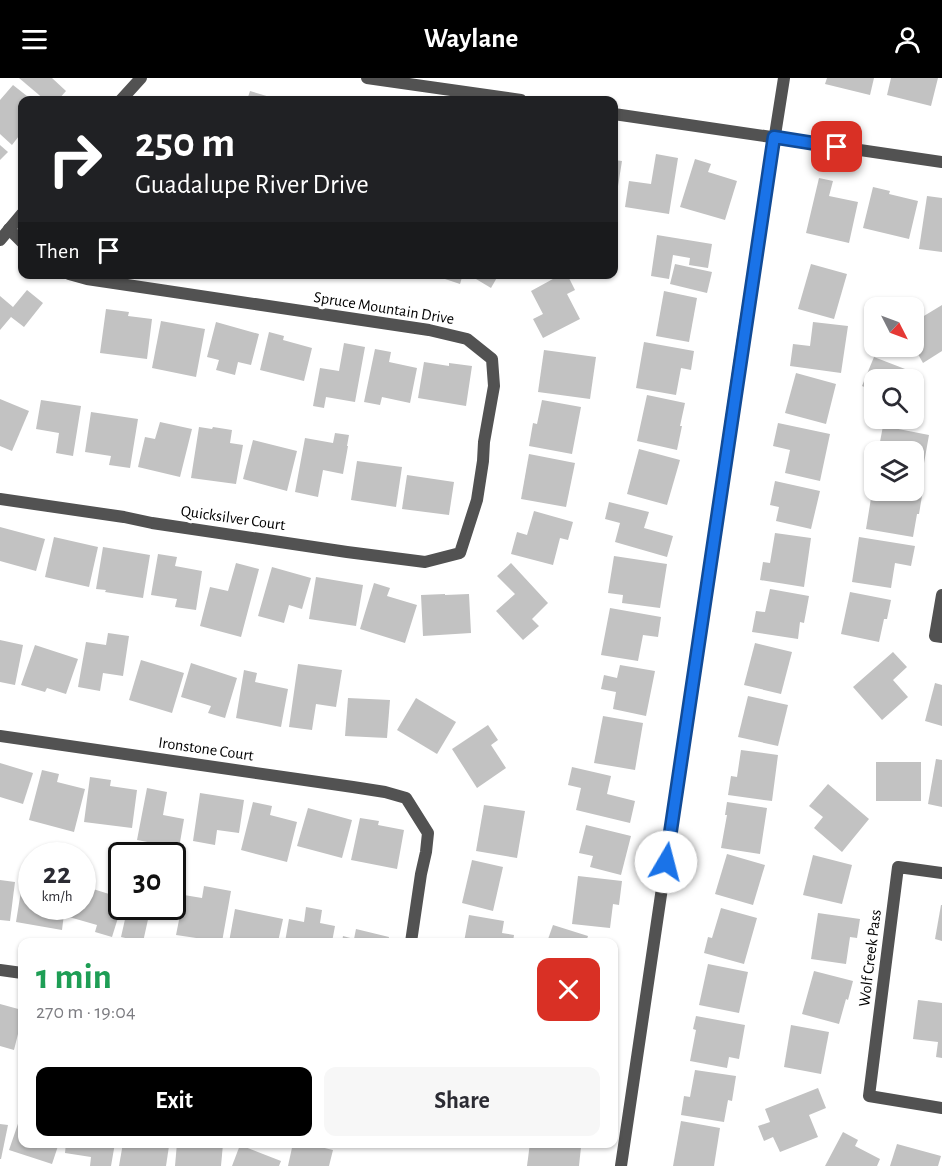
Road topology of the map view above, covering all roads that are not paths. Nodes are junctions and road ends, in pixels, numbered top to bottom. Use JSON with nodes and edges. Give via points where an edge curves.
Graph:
{"nodes":[{"id":1,"x":141,"y":78,"type":"edge"},
{"id":2,"x":367,"y":78,"type":"edge"},
{"id":3,"x":784,"y":78,"type":"edge"},
{"id":4,"x":125,"y":96,"type":"edge"},
{"id":5,"x":493,"y":96,"type":"edge"},
{"id":6,"x":618,"y":115,"type":"edge"},
{"id":7,"x":774,"y":137,"type":"junction"},
{"id":8,"x":942,"y":162,"type":"edge"},
{"id":9,"x":18,"y":219,"type":"edge"},
{"id":10,"x":9,"y":229,"type":"junction"},
{"id":11,"x":18,"y":238,"type":"edge"},
{"id":12,"x":0,"y":240,"type":"edge"},
{"id":13,"x":87,"y":279,"type":"edge"},
{"id":14,"x":0,"y":499,"type":"edge"},
{"id":15,"x":460,"y":553,"type":"joint"},
{"id":16,"x":942,"y":595,"type":"edge"},
{"id":17,"x":938,"y":637,"type":"edge"},
{"id":18,"x":0,"y":736,"type":"edge"},
{"id":19,"x":942,"y":873,"type":"edge"},
{"id":20,"x":412,"y":938,"type":"edge"},
{"id":21,"x":0,"y":970,"type":"edge"},
{"id":22,"x":18,"y":972,"type":"edge"},
{"id":23,"x":942,"y":1108,"type":"edge"},
{"id":24,"x":621,"y":1166,"type":"edge"}],
"edges":[{"from":1,"to":4,"type":"street"},
{"from":2,"to":5,"type":"street"},
{"from":3,"to":7,"type":"street"},
{"from":6,"to":7,"type":"street"},
{"from":7,"to":8,"type":"street"},
{"from":7,"to":24,"type":"street"},
{"from":9,"to":10,"type":"street"},
{"from":10,"to":11,"type":"street"},
{"from":10,"to":12,"type":"street"},
{"from":13,"to":15,"type":"street","name":"Spruce Mountain Drive","via":[[467,339],[492,359],[495,386],[477,500]]},
{"from":14,"to":15,"type":"street","name":"Quicksilver Court","via":[[425,562]]},
{"from":16,"to":17,"type":"street"},
{"from":18,"to":20,"type":"street","name":"Ironstone Court","via":[[406,798],[428,833]]},
{"from":19,"to":23,"type":"street","name":"Wolf Creek Pass","via":[[898,867],[869,1096]]},
{"from":21,"to":22,"type":"street"}]}
